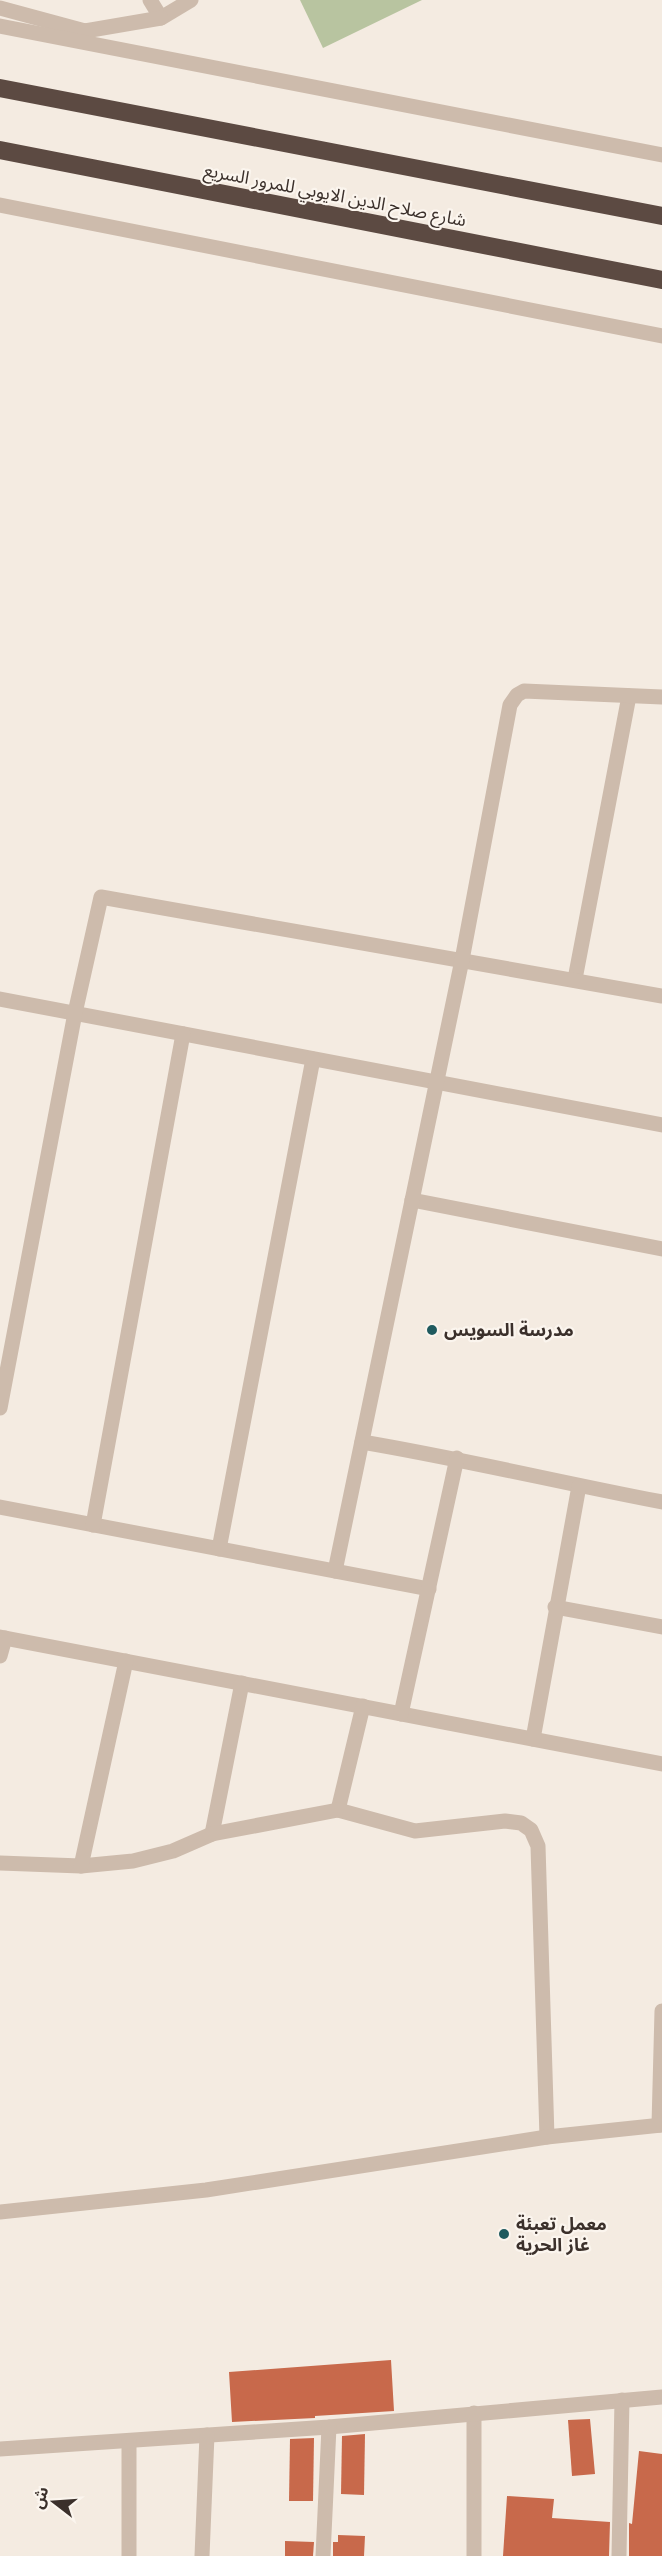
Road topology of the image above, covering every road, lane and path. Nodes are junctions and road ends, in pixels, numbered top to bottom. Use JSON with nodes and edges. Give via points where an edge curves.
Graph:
{"nodes":[{"id":1,"x":150,"y":0,"type":"edge"},
{"id":2,"x":191,"y":0,"type":"edge"},
{"id":3,"x":0,"y":8,"type":"edge"},
{"id":4,"x":161,"y":18,"type":"junction"},
{"id":5,"x":0,"y":26,"type":"edge"},
{"id":6,"x":0,"y":88,"type":"edge"},
{"id":7,"x":0,"y":150,"type":"edge"},
{"id":8,"x":662,"y":155,"type":"edge"},
{"id":9,"x":0,"y":205,"type":"edge"},
{"id":10,"x":662,"y":216,"type":"edge"},
{"id":11,"x":662,"y":280,"type":"edge"},
{"id":12,"x":662,"y":336,"type":"edge"},
{"id":13,"x":629,"y":696,"type":"junction"},
{"id":14,"x":662,"y":697,"type":"edge"},
{"id":15,"x":462,"y":960,"type":"junction"},
{"id":16,"x":575,"y":979,"type":"junction"},
{"id":17,"x":662,"y":996,"type":"edge"},
{"id":18,"x":0,"y":999,"type":"edge"},
{"id":19,"x":75,"y":1013,"type":"junction"},
{"id":20,"x":183,"y":1034,"type":"junction"},
{"id":21,"x":313,"y":1059,"type":"junction"},
{"id":22,"x":436,"y":1082,"type":"junction"},
{"id":23,"x":662,"y":1125,"type":"edge"},
{"id":24,"x":412,"y":1200,"type":"junction"},
{"id":25,"x":662,"y":1249,"type":"edge"},
{"id":26,"x":0,"y":1408,"type":"edge"},
{"id":27,"x":362,"y":1442,"type":"junction"},
{"id":28,"x":457,"y":1458,"type":"junction"},
{"id":29,"x":579,"y":1486,"type":"junction"},
{"id":30,"x":662,"y":1502,"type":"edge"},
{"id":31,"x":0,"y":1507,"type":"edge"},
{"id":32,"x":93,"y":1525,"type":"junction"},
{"id":33,"x":219,"y":1549,"type":"junction"},
{"id":34,"x":335,"y":1571,"type":"junction"},
{"id":35,"x":429,"y":1589,"type":"junction"},
{"id":36,"x":555,"y":1607,"type":"junction"},
{"id":37,"x":662,"y":1627,"type":"edge"},
{"id":38,"x":2,"y":1637,"type":"edge"},
{"id":39,"x":0,"y":1656,"type":"edge"},
{"id":40,"x":126,"y":1661,"type":"junction"},
{"id":41,"x":242,"y":1683,"type":"junction"},
{"id":42,"x":363,"y":1706,"type":"junction"},
{"id":43,"x":402,"y":1714,"type":"junction"},
{"id":44,"x":533,"y":1739,"type":"junction"},
{"id":45,"x":662,"y":1764,"type":"edge"},
{"id":46,"x":338,"y":1810,"type":"junction"},
{"id":47,"x":212,"y":1834,"type":"junction"},
{"id":48,"x":0,"y":1863,"type":"edge"},
{"id":49,"x":81,"y":1866,"type":"junction"},
{"id":50,"x":662,"y":2011,"type":"edge"},
{"id":51,"x":660,"y":2125,"type":"edge"},
{"id":52,"x":547,"y":2138,"type":"junction"},
{"id":53,"x":0,"y":2212,"type":"edge"},
{"id":54,"x":662,"y":2397,"type":"edge"},
{"id":55,"x":622,"y":2400,"type":"junction"},
{"id":56,"x":474,"y":2413,"type":"junction"},
{"id":57,"x":329,"y":2427,"type":"junction"},
{"id":58,"x":207,"y":2436,"type":"junction"},
{"id":59,"x":129,"y":2440,"type":"junction"},
{"id":60,"x":0,"y":2449,"type":"edge"},
{"id":61,"x":129,"y":2556,"type":"edge"},
{"id":62,"x":202,"y":2556,"type":"edge"},
{"id":63,"x":322,"y":2556,"type":"edge"},
{"id":64,"x":474,"y":2556,"type":"edge"},
{"id":65,"x":619,"y":2556,"type":"edge"}],
"edges":[{"from":1,"to":4,"type":"street"},
{"from":2,"to":4,"type":"street"},
{"from":3,"to":4,"type":"street","via":[[85,31]]},
{"from":5,"to":8,"type":"street"},
{"from":6,"to":10,"type":"highway"},
{"from":7,"to":11,"type":"highway","name":"شارع صلاح الدين الايوبي للمرور السريع"},
{"from":9,"to":12,"type":"street"},
{"from":13,"to":14,"type":"street"},
{"from":13,"to":15,"type":"street","via":[[524,691],[510,705]]},
{"from":13,"to":16,"type":"street"},
{"from":15,"to":16,"type":"street"},
{"from":15,"to":19,"type":"street","via":[[101,897]]},
{"from":15,"to":22,"type":"street"},
{"from":16,"to":17,"type":"street"},
{"from":18,"to":19,"type":"street"},
{"from":19,"to":20,"type":"street"},
{"from":19,"to":26,"type":"street"},
{"from":20,"to":21,"type":"street"},
{"from":20,"to":32,"type":"street"},
{"from":21,"to":22,"type":"street"},
{"from":21,"to":33,"type":"street"},
{"from":22,"to":23,"type":"street"},
{"from":22,"to":24,"type":"street"},
{"from":24,"to":25,"type":"street"},
{"from":24,"to":27,"type":"street"},
{"from":27,"to":28,"type":"street"},
{"from":27,"to":34,"type":"street"},
{"from":28,"to":29,"type":"street"},
{"from":28,"to":35,"type":"street"},
{"from":29,"to":30,"type":"street"},
{"from":29,"to":36,"type":"street"},
{"from":31,"to":32,"type":"street"},
{"from":32,"to":33,"type":"street"},
{"from":33,"to":34,"type":"street"},
{"from":34,"to":35,"type":"street"},
{"from":35,"to":43,"type":"street"},
{"from":36,"to":37,"type":"street"},
{"from":36,"to":44,"type":"street"},
{"from":38,"to":39,"type":"street"},
{"from":38,"to":40,"type":"street"},
{"from":40,"to":41,"type":"street"},
{"from":40,"to":49,"type":"street"},
{"from":41,"to":42,"type":"street"},
{"from":41,"to":47,"type":"street"},
{"from":42,"to":43,"type":"street"},
{"from":42,"to":46,"type":"street"},
{"from":43,"to":44,"type":"street"},
{"from":44,"to":45,"type":"street"},
{"from":46,"to":47,"type":"street"},
{"from":46,"to":52,"type":"street","via":[[416,1831],[505,1821],[521,1823],[531,1830],[538,1846]]},
{"from":47,"to":49,"type":"street","via":[[143,1859]]},
{"from":48,"to":49,"type":"street"},
{"from":50,"to":51,"type":"street"},
{"from":51,"to":52,"type":"street"},
{"from":52,"to":53,"type":"street","via":[[206,2190]]},
{"from":54,"to":55,"type":"street"},
{"from":55,"to":56,"type":"street"},
{"from":55,"to":65,"type":"street"},
{"from":56,"to":57,"type":"street"},
{"from":56,"to":64,"type":"street"},
{"from":57,"to":58,"type":"street"},
{"from":57,"to":63,"type":"street"},
{"from":58,"to":59,"type":"street"},
{"from":58,"to":62,"type":"street"},
{"from":59,"to":60,"type":"street"},
{"from":59,"to":61,"type":"street"}]}
